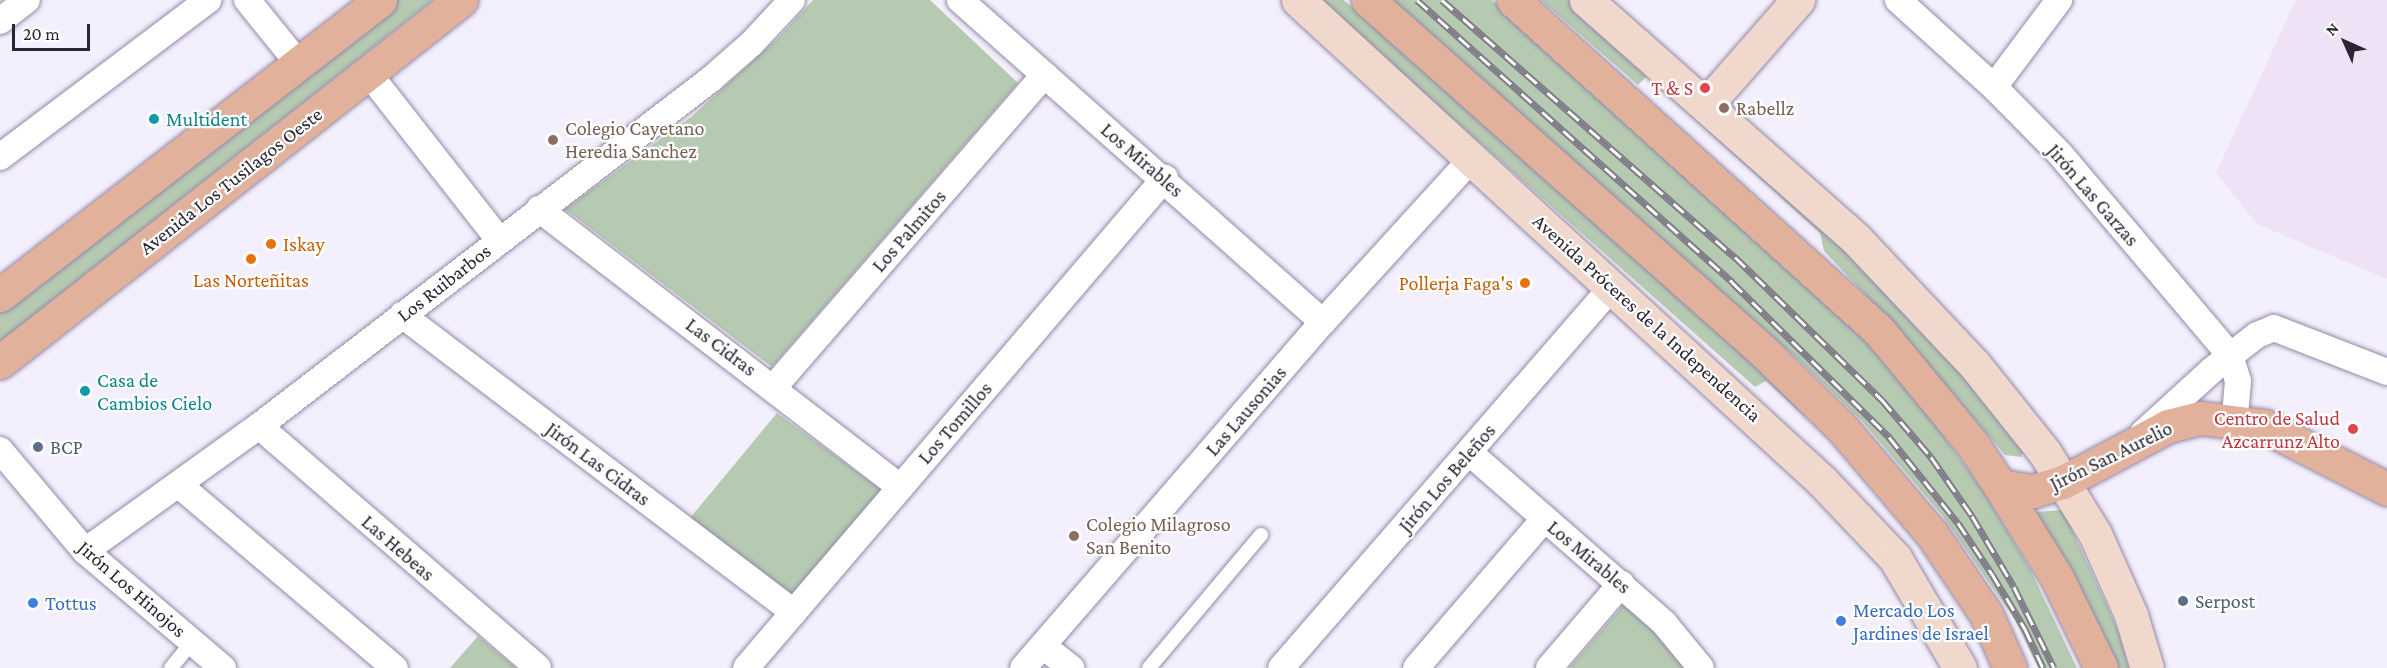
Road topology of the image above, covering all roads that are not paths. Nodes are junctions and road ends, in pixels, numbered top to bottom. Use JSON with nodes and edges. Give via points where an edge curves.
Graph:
{"nodes":[{"id":1,"x":27,"y":0,"type":"edge"},
{"id":2,"x":207,"y":0,"type":"edge"},
{"id":3,"x":247,"y":0,"type":"edge"},
{"id":4,"x":380,"y":0,"type":"edge"},
{"id":5,"x":461,"y":0,"type":"edge"},
{"id":6,"x":792,"y":0,"type":"edge"},
{"id":7,"x":960,"y":0,"type":"edge"},
{"id":8,"x":1298,"y":0,"type":"edge"},
{"id":9,"x":1368,"y":0,"type":"edge"},
{"id":10,"x":1513,"y":0,"type":"edge"},
{"id":11,"x":1586,"y":0,"type":"edge"},
{"id":12,"x":1798,"y":0,"type":"edge"},
{"id":13,"x":1898,"y":0,"type":"edge"},
{"id":14,"x":2058,"y":0,"type":"edge"},
{"id":15,"x":0,"y":21,"type":"edge"},
{"id":16,"x":298,"y":63,"type":"junction"},
{"id":17,"x":369,"y":74,"type":"junction"},
{"id":18,"x":1044,"y":75,"type":"junction"},
{"id":19,"x":1994,"y":87,"type":"junction"},
{"id":20,"x":1706,"y":105,"type":"junction"},
{"id":21,"x":0,"y":157,"type":"edge"},
{"id":22,"x":1472,"y":158,"type":"junction"},
{"id":23,"x":1165,"y":178,"type":"junction"},
{"id":24,"x":539,"y":209,"type":"junction"},
{"id":25,"x":499,"y":240,"type":"junction"},
{"id":26,"x":1612,"y":287,"type":"junction"},
{"id":27,"x":0,"y":295,"type":"edge"},
{"id":28,"x":402,"y":315,"type":"junction"},
{"id":29,"x":1323,"y":322,"type":"junction"},
{"id":30,"x":2230,"y":355,"type":"junction"},
{"id":31,"x":0,"y":362,"type":"edge"},
{"id":32,"x":2387,"y":372,"type":"edge"},
{"id":33,"x":774,"y":387,"type":"junction"},
{"id":34,"x":2235,"y":419,"type":"junction"},
{"id":35,"x":259,"y":426,"type":"junction"},
{"id":36,"x":2129,"y":447,"type":"junction"},
{"id":37,"x":0,"y":450,"type":"edge"},
{"id":38,"x":1470,"y":453,"type":"junction"},
{"id":39,"x":2063,"y":482,"type":"junction"},
{"id":40,"x":179,"y":485,"type":"junction"},
{"id":41,"x":2000,"y":486,"type":"junction"},
{"id":42,"x":900,"y":487,"type":"junction"},
{"id":43,"x":2387,"y":489,"type":"edge"},
{"id":44,"x":1544,"y":519,"type":"junction"},
{"id":45,"x":1261,"y":536,"type":"dead end"},
{"id":46,"x":85,"y":551,"type":"junction"},
{"id":47,"x":1895,"y":558,"type":"junction"},
{"id":48,"x":1621,"y":584,"type":"junction"},
{"id":49,"x":794,"y":614,"type":"junction"},
{"id":50,"x":192,"y":642,"type":"junction"},
{"id":51,"x":1043,"y":646,"type":"junction"},
{"id":52,"x":171,"y":668,"type":"edge"},
{"id":53,"x":223,"y":668,"type":"edge"},
{"id":54,"x":395,"y":668,"type":"edge"},
{"id":55,"x":538,"y":668,"type":"edge"},
{"id":56,"x":746,"y":668,"type":"edge"},
{"id":57,"x":1023,"y":668,"type":"edge"},
{"id":58,"x":1071,"y":668,"type":"edge"},
{"id":59,"x":1149,"y":668,"type":"edge"},
{"id":60,"x":1281,"y":668,"type":"edge"},
{"id":61,"x":1416,"y":668,"type":"edge"},
{"id":62,"x":1549,"y":668,"type":"edge"},
{"id":63,"x":1701,"y":668,"type":"edge"},
{"id":64,"x":1960,"y":668,"type":"edge"},
{"id":65,"x":1983,"y":668,"type":"edge"},
{"id":66,"x":2010,"y":668,"type":"edge"},
{"id":67,"x":2101,"y":668,"type":"edge"},
{"id":68,"x":2147,"y":668,"type":"edge"}],
"edges":[{"from":1,"to":15,"type":"street"},
{"from":2,"to":21,"type":"street"},
{"from":3,"to":16,"type":"street"},
{"from":4,"to":16,"type":"main road"},
{"from":5,"to":17,"type":"main road","name":"Avenida Los Tusilagos Oeste"},
{"from":6,"to":24,"type":"street","name":"Los Ruibarbos","via":[[711,79]]},
{"from":7,"to":18,"type":"street","name":"Los Mirables"},
{"from":8,"to":22,"type":"main road","name":"Avenida Próceres de la Independencia"},
{"from":9,"to":66,"type":"main road","via":[[1738,328],[1842,428],[1932,534],[1990,619]]},
{"from":10,"to":41,"type":"main road","via":[[1842,295],[1936,400]]},
{"from":11,"to":20,"type":"main road"},
{"from":12,"to":20,"type":"main road"},
{"from":13,"to":19,"type":"street","name":"Jirón Las Garzas"},
{"from":14,"to":19,"type":"street"},
{"from":16,"to":27,"type":"main road"},
{"from":17,"to":25,"type":"street"},
{"from":17,"to":31,"type":"main road","name":"Avenida Los Tusilagos Oeste"},
{"from":18,"to":23,"type":"street","name":"Los Mirables"},
{"from":18,"to":33,"type":"street","name":"Los Palmitos"},
{"from":19,"to":30,"type":"street","name":"Jirón Las Garzas","via":[[2060,154]]},
{"from":20,"to":39,"type":"main road","via":[[1900,282],[2003,400]]},
{"from":22,"to":26,"type":"main road","name":"Avenida Próceres de la Independencia"},
{"from":22,"to":29,"type":"street","name":"Las Lausonias"},
{"from":23,"to":29,"type":"street","name":"Los Mirables"},
{"from":23,"to":42,"type":"street","name":"Los Tomillos"},
{"from":24,"to":25,"type":"street","name":"Los Ruibarbos"},
{"from":24,"to":33,"type":"street","name":"Las Cidras"},
{"from":25,"to":28,"type":"street","name":"Los Ruibarbos"},
{"from":26,"to":38,"type":"street","name":"Jirón Los Beleños"},
{"from":26,"to":47,"type":"main road","name":"Avenida Próceres de la Independencia","via":[[1784,444]]},
{"from":28,"to":35,"type":"street","name":"Los Ruibarbos"},
{"from":28,"to":49,"type":"street","name":"Jirón Las Cidras"},
{"from":29,"to":51,"type":"street","name":"Las Lausonias"},
{"from":30,"to":32,"type":"street","via":[[2274,328]]},
{"from":30,"to":34,"type":"street","name":"Jirón Las Garzas","via":[[2238,381]]},
{"from":30,"to":36,"type":"street"},
{"from":33,"to":42,"type":"street","name":"Las Cidras"},
{"from":34,"to":36,"type":"main road","name":"Jirón San Aurelio","via":[[2201,418],[2175,424]]},
{"from":34,"to":43,"type":"main road","name":"Jirón San Aurelio","via":[[2289,437]]},
{"from":35,"to":40,"type":"street","name":"Los Ruibarbos"},
{"from":35,"to":55,"type":"street","name":"Las Hebeas"},
{"from":36,"to":39,"type":"main road","name":"Jirón San Aurelio"},
{"from":37,"to":46,"type":"street","name":"Jirón Los Hinojos"},
{"from":38,"to":44,"type":"street","name":"Los Mirables"},
{"from":38,"to":60,"type":"street","name":"Jirón Los Beleños"},
{"from":39,"to":41,"type":"main road","name":"Jirón San Aurelio","via":[[2033,491]]},
{"from":39,"to":68,"type":"main road","via":[[2095,534],[2131,615]]},
{"from":40,"to":46,"type":"street","name":"Los Ruibarbos"},
{"from":40,"to":54,"type":"street"},
{"from":41,"to":67,"type":"main road","via":[[2057,579]]},
{"from":42,"to":49,"type":"street","name":"Los Tomillos"},
{"from":44,"to":48,"type":"street","name":"Los Mirables"},
{"from":44,"to":61,"type":"street"},
{"from":45,"to":59,"type":"lane"},
{"from":46,"to":50,"type":"street","name":"Jirón Los Hinojos"},
{"from":47,"to":64,"type":"main road","name":"Avenida Próceres de la Independencia"},
{"from":47,"to":65,"type":"main road","via":[[1946,615]]},
{"from":48,"to":62,"type":"street"},
{"from":48,"to":63,"type":"street","name":"Los Mirables","via":[[1664,623]]},
{"from":49,"to":56,"type":"street","name":"Los Tomillos"},
{"from":50,"to":52,"type":"lane"},
{"from":50,"to":53,"type":"street","name":"Jirón Los Hinojos"},
{"from":51,"to":57,"type":"street","name":"Las Lausonias"},
{"from":51,"to":58,"type":"street"}]}
